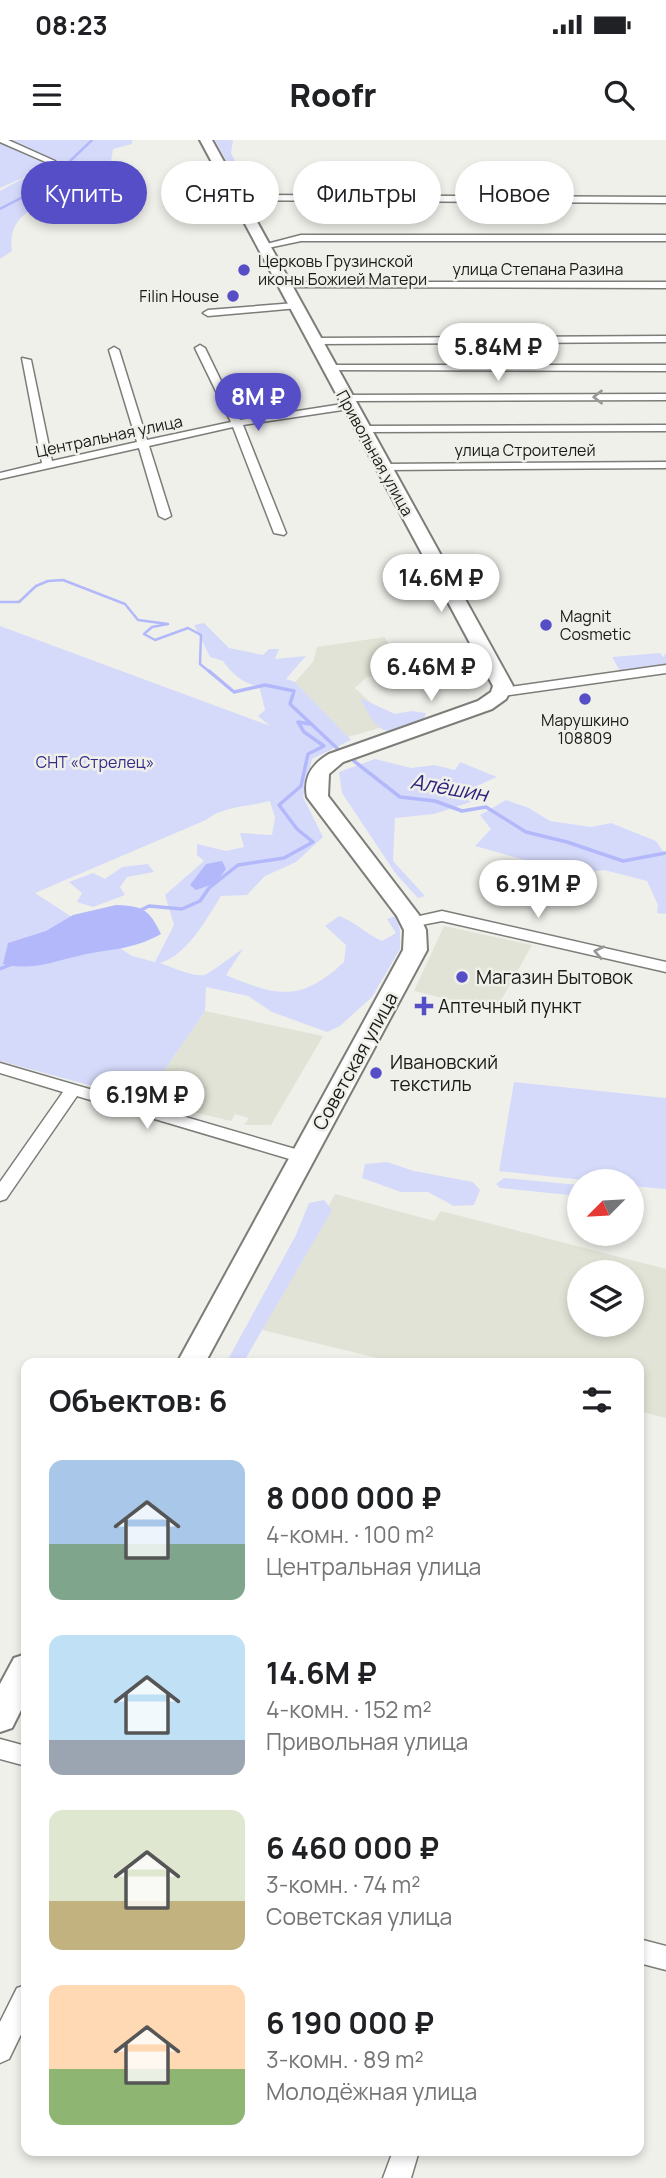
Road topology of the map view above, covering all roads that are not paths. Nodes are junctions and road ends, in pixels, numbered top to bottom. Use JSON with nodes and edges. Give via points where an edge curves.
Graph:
{"nodes":[{"id":1,"x":1,"y":140,"type":"edge"},
{"id":2,"x":206,"y":140,"type":"edge"},
{"id":3,"x":51,"y":161,"type":"dead end"},
{"id":4,"x":217,"y":161,"type":"edge"},
{"id":5,"x":279,"y":198,"type":"edge"},
{"id":6,"x":666,"y":200,"type":"edge"},
{"id":7,"x":252,"y":224,"type":"edge"},
{"id":8,"x":666,"y":237,"type":"edge"},
{"id":9,"x":264,"y":246,"type":"junction"},
{"id":10,"x":284,"y":285,"type":"junction"},
{"id":11,"x":666,"y":285,"type":"edge"},
{"id":12,"x":295,"y":306,"type":"junction"},
{"id":13,"x":208,"y":313,"type":"dead end"},
{"id":14,"x":666,"y":339,"type":"edge"},
{"id":15,"x":315,"y":341,"type":"junction"},
{"id":16,"x":200,"y":348,"type":"dead end"},
{"id":17,"x":114,"y":351,"type":"dead end"},
{"id":18,"x":26,"y":359,"type":"dead end"},
{"id":19,"x":329,"y":368,"type":"junction"},
{"id":20,"x":666,"y":368,"type":"edge"},
{"id":21,"x":666,"y":397,"type":"edge"},
{"id":22,"x":346,"y":402,"type":"junction"},
{"id":23,"x":237,"y":424,"type":"junction"},
{"id":24,"x":666,"y":428,"type":"edge"},
{"id":25,"x":362,"y":429,"type":"junction"},
{"id":26,"x":142,"y":446,"type":"junction"},
{"id":27,"x":666,"y":465,"type":"edge"},
{"id":28,"x":48,"y":466,"type":"junction"},
{"id":29,"x":384,"y":467,"type":"junction"},
{"id":30,"x":0,"y":476,"type":"edge"},
{"id":31,"x":165,"y":516,"type":"dead end"},
{"id":32,"x":280,"y":533,"type":"dead end"},
{"id":33,"x":666,"y":669,"type":"edge"},
{"id":34,"x":502,"y":692,"type":"junction"},
{"id":35,"x":411,"y":922,"type":"junction"},
{"id":36,"x":666,"y":967,"type":"edge"},
{"id":37,"x":0,"y":1068,"type":"edge"},
{"id":38,"x":74,"y":1088,"type":"junction"},
{"id":39,"x":303,"y":1157,"type":"junction"},
{"id":40,"x":0,"y":1195,"type":"edge"},
{"id":41,"x":194,"y":1358,"type":"edge"},
{"id":42,"x":21,"y":1677,"type":"edge"},
{"id":43,"x":0,"y":1717,"type":"edge"},
{"id":44,"x":0,"y":1749,"type":"edge"},
{"id":45,"x":21,"y":1755,"type":"edge"},
{"id":46,"x":644,"y":1952,"type":"edge"},
{"id":47,"x":666,"y":1958,"type":"edge"},
{"id":48,"x":21,"y":2007,"type":"edge"},
{"id":49,"x":0,"y":2050,"type":"edge"},
{"id":50,"x":404,"y":2156,"type":"edge"},
{"id":51,"x":397,"y":2178,"type":"edge"}],
"edges":[{"from":1,"to":3,"type":"street"},
{"from":2,"to":4,"type":"street","name":"Привольная улица"},
{"from":5,"to":6,"type":"street"},
{"from":7,"to":9,"type":"street","name":"Привольная улица"},
{"from":8,"to":9,"type":"street","via":[[301,238]]},
{"from":9,"to":10,"type":"street","name":"Привольная улица"},
{"from":10,"to":11,"type":"street","name":"улица Степана Разина"},
{"from":10,"to":12,"type":"street","name":"Привольная улица"},
{"from":12,"to":13,"type":"street"},
{"from":12,"to":15,"type":"street","name":"Привольная улица"},
{"from":14,"to":15,"type":"street"},
{"from":15,"to":19,"type":"street","name":"Привольная улица"},
{"from":16,"to":23,"type":"street"},
{"from":17,"to":26,"type":"street"},
{"from":18,"to":28,"type":"street"},
{"from":19,"to":20,"type":"street"},
{"from":19,"to":22,"type":"street","name":"Привольная улица"},
{"from":21,"to":22,"type":"street","name":"Центральная улица","one_way":true},
{"from":22,"to":23,"type":"street","name":"Центральная улица"},
{"from":22,"to":25,"type":"street","name":"Привольная улица"},
{"from":23,"to":26,"type":"street","name":"Центральная улица"},
{"from":23,"to":32,"type":"street"},
{"from":24,"to":25,"type":"street"},
{"from":25,"to":29,"type":"street","name":"Привольная улица"},
{"from":26,"to":28,"type":"street","name":"Центральная улица"},
{"from":26,"to":31,"type":"street"},
{"from":27,"to":29,"type":"street","name":"улица Строителей"},
{"from":28,"to":30,"type":"street","name":"Центральная улица"},
{"from":29,"to":34,"type":"street","name":"Привольная улица","via":[[503,683]]},
{"from":33,"to":34,"type":"street"},
{"from":34,"to":35,"type":"street","via":[[480,708],[329,763],[317,778],[318,797]]},
{"from":36,"to":35,"type":"street","one_way":true,"via":[[442,916]]},
{"from":35,"to":39,"type":"street","name":"Советская улица","via":[[416,936],[414,954]]},
{"from":37,"to":38,"type":"street"},
{"from":38,"to":39,"type":"street"},
{"from":38,"to":40,"type":"street"},
{"from":39,"to":41,"type":"street","name":"Советская улица"},
{"from":42,"to":43,"type":"street"},
{"from":44,"to":45,"type":"street"},
{"from":46,"to":47,"type":"street"},
{"from":48,"to":49,"type":"street"},
{"from":50,"to":51,"type":"street"}]}
